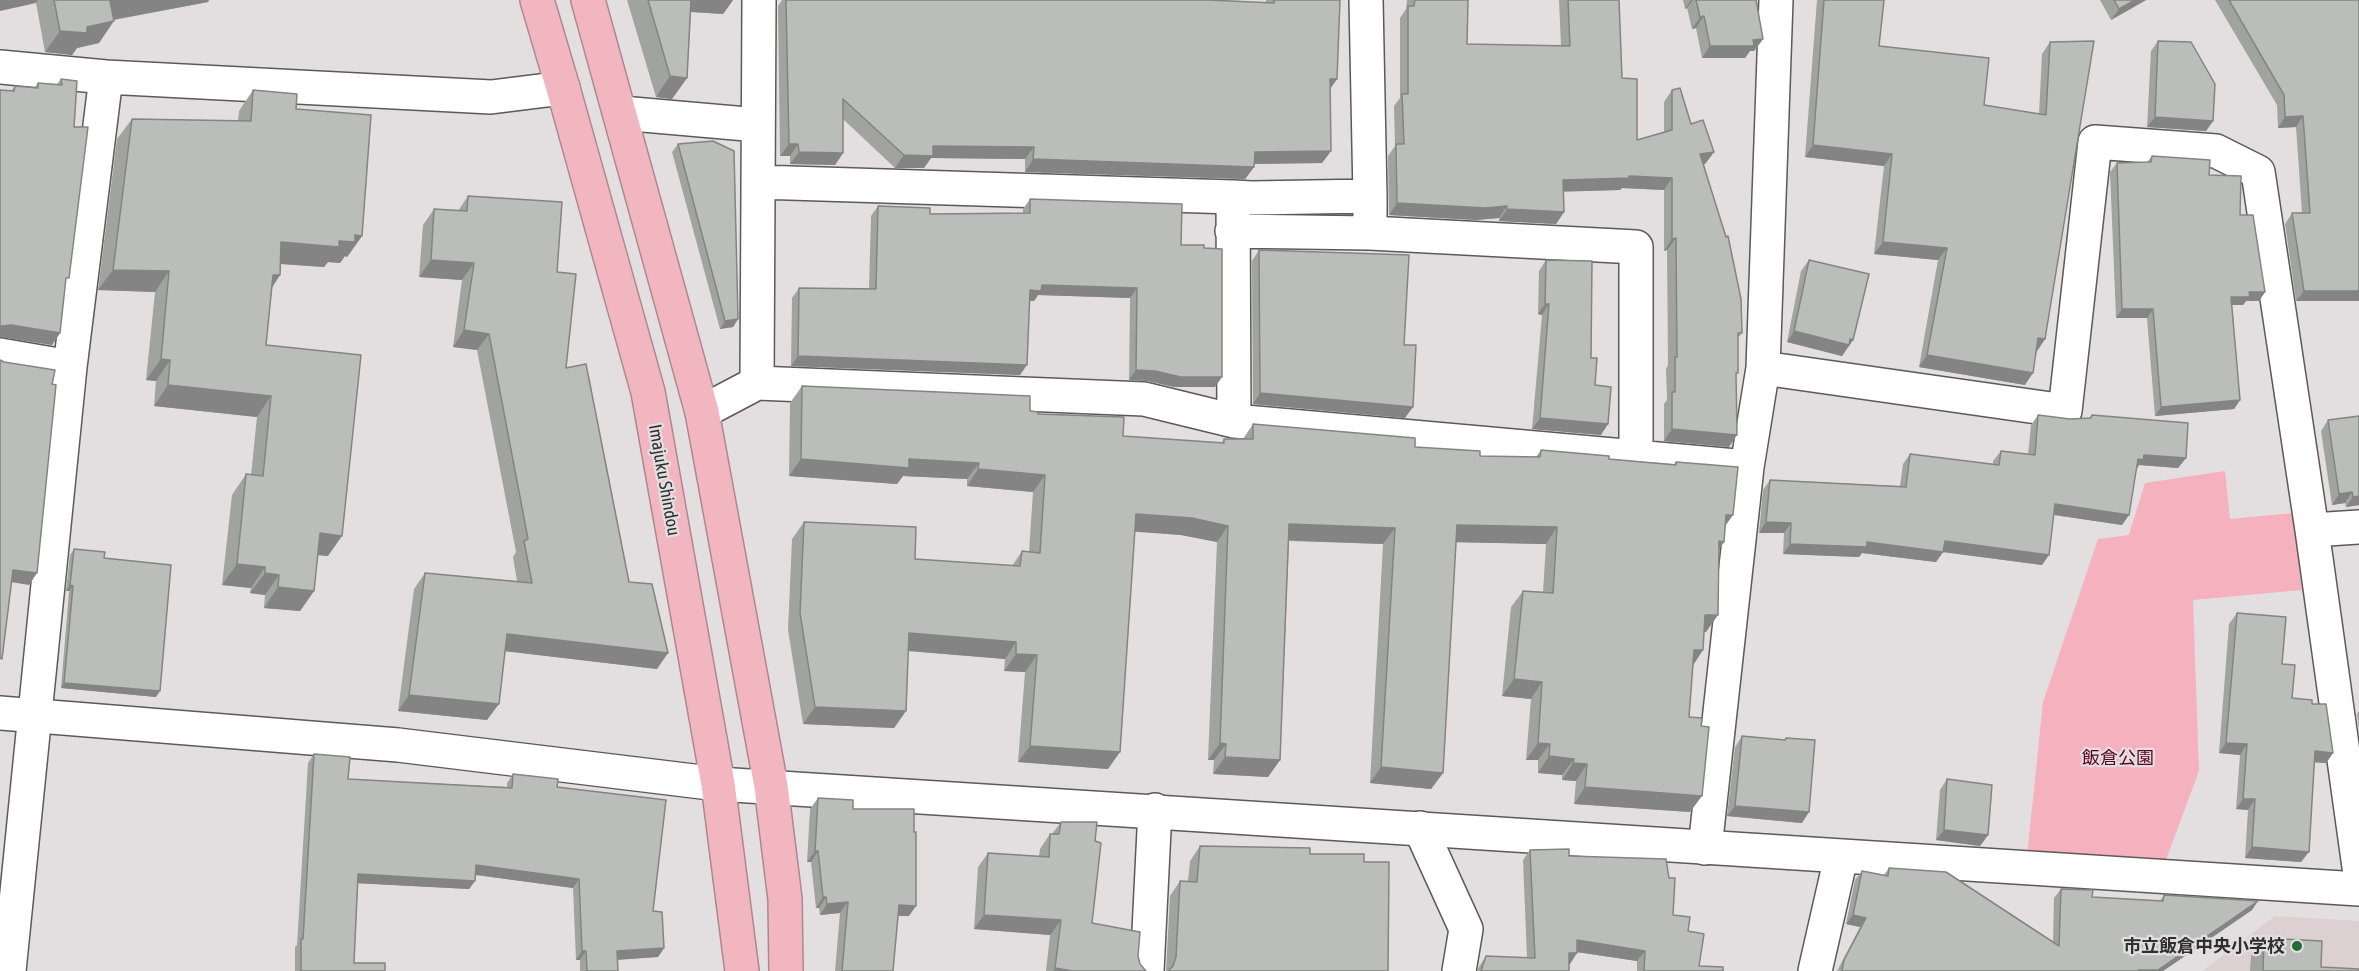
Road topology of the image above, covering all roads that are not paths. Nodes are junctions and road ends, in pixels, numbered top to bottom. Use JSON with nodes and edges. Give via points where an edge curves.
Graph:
{"nodes":[{"id":1,"x":537,"y":0,"type":"edge"},
{"id":2,"x":588,"y":0,"type":"edge"},
{"id":3,"x":759,"y":0,"type":"edge"},
{"id":4,"x":1365,"y":0,"type":"edge"},
{"id":5,"x":1776,"y":0,"type":"edge"},
{"id":6,"x":0,"y":67,"type":"edge"},
{"id":7,"x":106,"y":78,"type":"junction"},
{"id":8,"x":563,"y":88,"type":"junction"},
{"id":9,"x":621,"y":113,"type":"junction"},
{"id":10,"x":759,"y":125,"type":"junction"},
{"id":11,"x":758,"y":182,"type":"junction"},
{"id":12,"x":1370,"y":196,"type":"junction"},
{"id":13,"x":1233,"y":197,"type":"junction"},
{"id":14,"x":1232,"y":231,"type":"junction"},
{"id":15,"x":1370,"y":233,"type":"junction"},
{"id":16,"x":0,"y":355,"type":"edge"},
{"id":17,"x":70,"y":367,"type":"junction"},
{"id":18,"x":1763,"y":368,"type":"junction"},
{"id":19,"x":757,"y":383,"type":"junction"},
{"id":20,"x":702,"y":412,"type":"junction"},
{"id":21,"x":1234,"y":421,"type":"junction"},
{"id":22,"x":1636,"y":458,"type":"junction"},
{"id":23,"x":1747,"y":467,"type":"junction"},
{"id":24,"x":2359,"y":527,"type":"edge"},
{"id":25,"x":2312,"y":530,"type":"junction"},
{"id":26,"x":0,"y":713,"type":"edge"},
{"id":27,"x":33,"y":717,"type":"junction"},
{"id":28,"x":718,"y":784,"type":"junction"},
{"id":29,"x":771,"y":786,"type":"junction"},
{"id":30,"x":1155,"y":810,"type":"junction"},
{"id":31,"x":1420,"y":828,"type":"junction"},
{"id":32,"x":1705,"y":848,"type":"junction"},
{"id":33,"x":1841,"y":857,"type":"junction"},
{"id":34,"x":2359,"y":867,"type":"edge"},
{"id":35,"x":2359,"y":889,"type":"edge"},
{"id":36,"x":9,"y":971,"type":"edge"},
{"id":37,"x":742,"y":971,"type":"edge"},
{"id":38,"x":786,"y":971,"type":"edge"},
{"id":39,"x":1147,"y":971,"type":"edge"},
{"id":40,"x":1459,"y":971,"type":"edge"},
{"id":41,"x":1815,"y":971,"type":"edge"}],
"edges":[{"from":1,"to":8,"type":"highway","name":"Imajuku Shindou"},
{"from":2,"to":9,"type":"highway"},
{"from":3,"to":10,"type":"street"},
{"from":4,"to":12,"type":"street"},
{"from":5,"to":18,"type":"street"},
{"from":6,"to":7,"type":"street"},
{"from":7,"to":8,"type":"street","via":[[491,97]]},
{"from":7,"to":17,"type":"street"},
{"from":8,"to":28,"type":"highway","name":"Imajuku Shindou","via":[[648,392]]},
{"from":9,"to":10,"type":"street"},
{"from":9,"to":20,"type":"highway"},
{"from":10,"to":11,"type":"street"},
{"from":11,"to":13,"type":"street"},
{"from":11,"to":19,"type":"street"},
{"from":12,"to":13,"type":"street"},
{"from":12,"to":15,"type":"street"},
{"from":13,"to":14,"type":"street"},
{"from":14,"to":15,"type":"street"},
{"from":14,"to":21,"type":"street"},
{"from":15,"to":22,"type":"street","via":[[1636,247]]},
{"from":16,"to":17,"type":"street"},
{"from":17,"to":27,"type":"street"},
{"from":18,"to":23,"type":"street"},
{"from":18,"to":25,"type":"street","via":[[2065,411],[2095,142],[2216,151],[2258,172]]},
{"from":19,"to":20,"type":"street"},
{"from":19,"to":21,"type":"street","via":[[1144,399]]},
{"from":20,"to":29,"type":"highway"},
{"from":21,"to":22,"type":"street"},
{"from":22,"to":23,"type":"street"},
{"from":23,"to":32,"type":"street"},
{"from":24,"to":25,"type":"street"},
{"from":25,"to":34,"type":"street"},
{"from":26,"to":27,"type":"street"},
{"from":27,"to":28,"type":"street","via":[[398,745]]},
{"from":27,"to":36,"type":"street"},
{"from":28,"to":29,"type":"street"},
{"from":28,"to":37,"type":"highway","name":"Imajuku Shindou"},
{"from":29,"to":30,"type":"street"},
{"from":29,"to":38,"type":"highway","via":[[785,899]]},
{"from":30,"to":31,"type":"street"},
{"from":30,"to":39,"type":"street"},
{"from":31,"to":32,"type":"street"},
{"from":31,"to":40,"type":"street","via":[[1466,929]]},
{"from":32,"to":33,"type":"street"},
{"from":33,"to":35,"type":"street"},
{"from":33,"to":41,"type":"street"}]}
